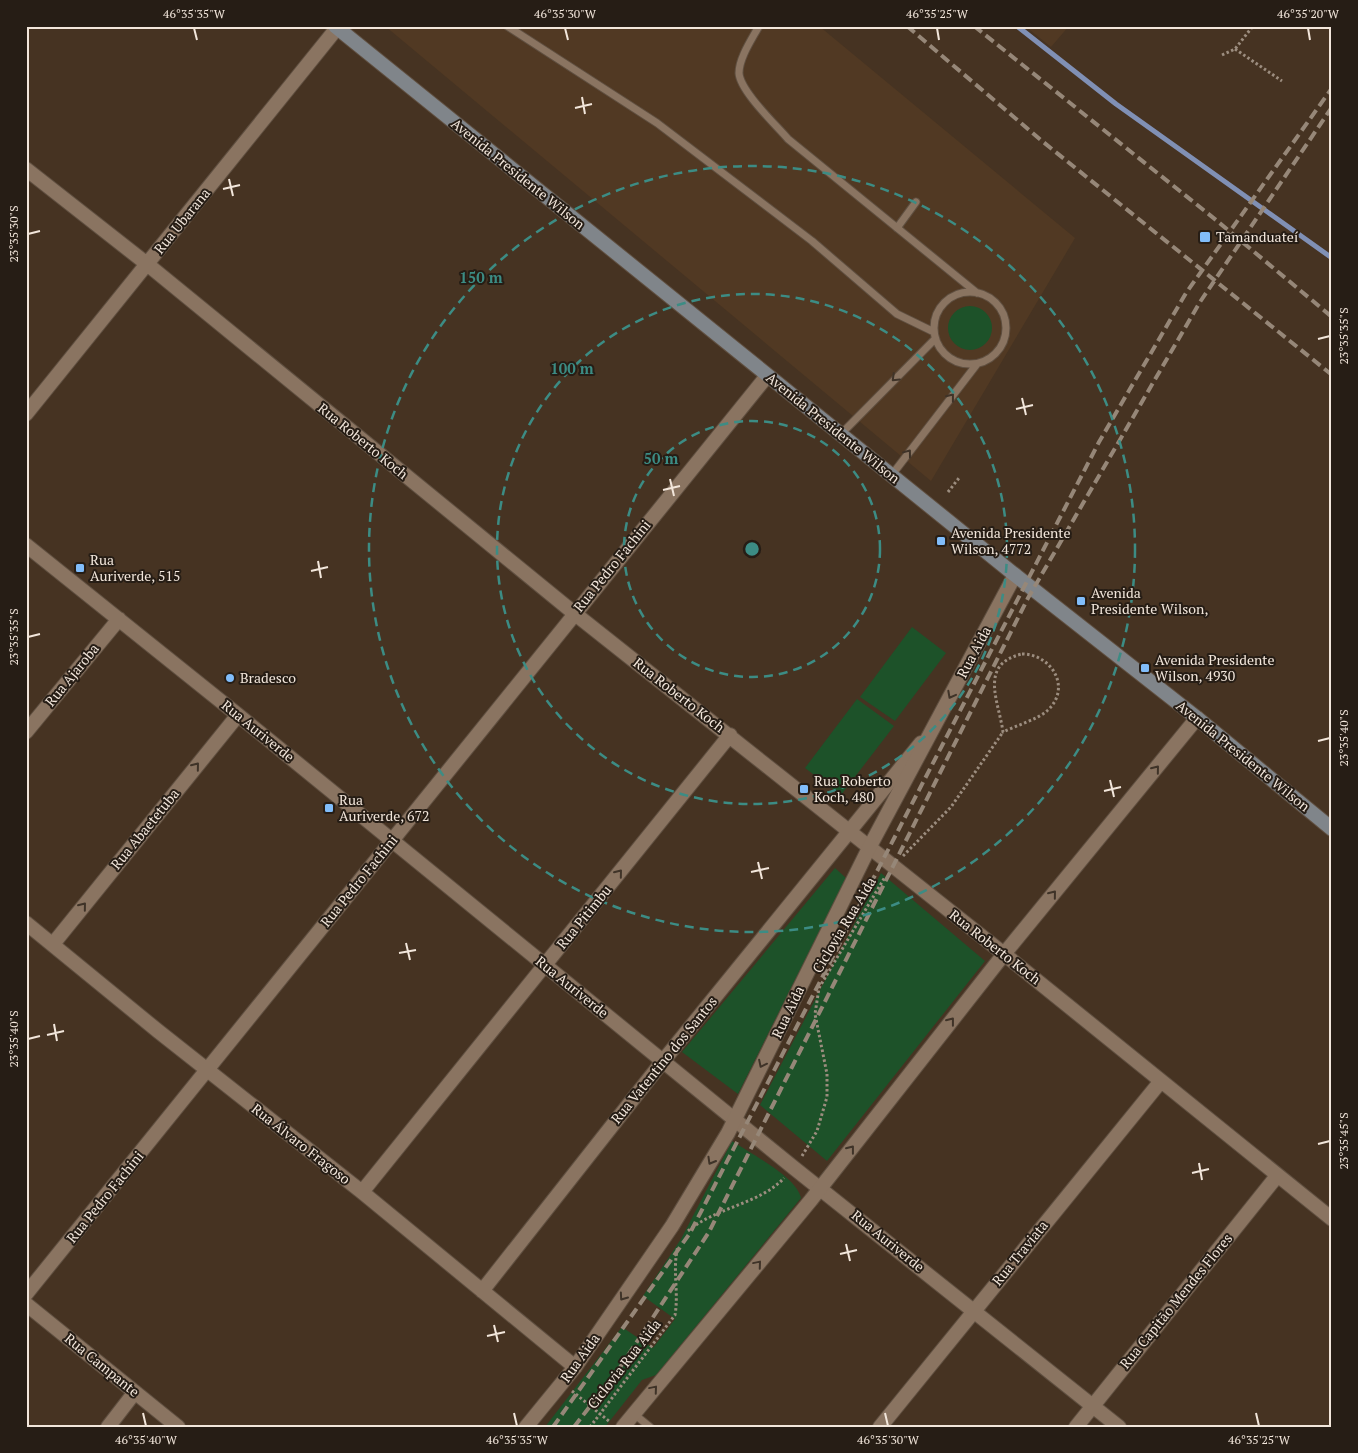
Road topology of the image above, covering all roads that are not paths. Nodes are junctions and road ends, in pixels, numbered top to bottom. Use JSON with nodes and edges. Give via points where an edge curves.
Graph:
{"nodes":[{"id":1,"x":507,"y":26,"type":"edge"},
{"id":2,"x":759,"y":26,"type":"edge"},
{"id":3,"x":336,"y":27,"type":"edge"},
{"id":4,"x":26,"y":169,"type":"edge"},
{"id":5,"x":916,"y":202,"type":"dead end"},
{"id":6,"x":897,"y":228,"type":"junction"},
{"id":7,"x":147,"y":264,"type":"junction"},
{"id":8,"x":977,"y":293,"type":"junction"},
{"id":9,"x":934,"y":335,"type":"junction"},
{"id":10,"x":977,"y":364,"type":"junction"},
{"id":11,"x":767,"y":376,"type":"junction"},
{"id":12,"x":26,"y":414,"type":"edge"},
{"id":13,"x":840,"y":435,"type":"junction"},
{"id":14,"x":891,"y":476,"type":"junction"},
{"id":15,"x":26,"y":546,"type":"edge"},
{"id":16,"x":1015,"y":575,"type":"junction"},
{"id":17,"x":574,"y":613,"type":"junction"},
{"id":18,"x":119,"y":619,"type":"junction"},
{"id":19,"x":238,"y":715,"type":"junction"},
{"id":20,"x":1197,"y":718,"type":"junction"},
{"id":21,"x":933,"y":728,"type":"junction"},
{"id":22,"x":26,"y":732,"type":"edge"},
{"id":23,"x":730,"y":736,"type":"junction"},
{"id":24,"x":1332,"y":829,"type":"edge"},
{"id":25,"x":850,"y":833,"type":"junction"},
{"id":26,"x":393,"y":840,"type":"junction"},
{"id":27,"x":869,"y":848,"type":"junction"},
{"id":28,"x":26,"y":923,"type":"edge"},
{"id":29,"x":53,"y":944,"type":"junction"},
{"id":30,"x":1004,"y":954,"type":"junction"},
{"id":31,"x":545,"y":966,"type":"junction"},
{"id":32,"x":663,"y":1061,"type":"junction"},
{"id":33,"x":207,"y":1070,"type":"junction"},
{"id":34,"x":1161,"y":1081,"type":"junction"},
{"id":35,"x":736,"y":1119,"type":"junction"},
{"id":36,"x":1277,"y":1176,"type":"junction"},
{"id":37,"x":820,"y":1187,"type":"junction"},
{"id":38,"x":362,"y":1192,"type":"junction"},
{"id":39,"x":1332,"y":1219,"type":"edge"},
{"id":40,"x":482,"y":1291,"type":"junction"},
{"id":41,"x":26,"y":1294,"type":"edge"},
{"id":42,"x":26,"y":1304,"type":"edge"},
{"id":43,"x":973,"y":1310,"type":"junction"},
{"id":44,"x":575,"y":1367,"type":"junction"},
{"id":45,"x":135,"y":1392,"type":"junction"},
{"id":46,"x":1093,"y":1405,"type":"junction"},
{"id":47,"x":634,"y":1414,"type":"junction"},
{"id":48,"x":108,"y":1427,"type":"edge"},
{"id":49,"x":178,"y":1427,"type":"edge"},
{"id":50,"x":526,"y":1427,"type":"edge"},
{"id":51,"x":623,"y":1427,"type":"edge"},
{"id":52,"x":650,"y":1427,"type":"edge"},
{"id":53,"x":880,"y":1427,"type":"edge"},
{"id":54,"x":1076,"y":1427,"type":"edge"},
{"id":55,"x":1119,"y":1427,"type":"edge"}],
"edges":[{"from":1,"to":9,"type":"lane","via":[[656,123],[812,241],[897,314]]},
{"from":2,"to":6,"type":"lane","via":[[740,67],[741,80],[747,90],[788,139]]},
{"from":3,"to":7,"type":"street","name":"Rua Ubarana"},
{"from":3,"to":11,"type":"main road","name":"Avenida Presidente Wilson"},
{"from":4,"to":7,"type":"street","name":"Rua Roberto Koch"},
{"from":5,"to":6,"type":"lane"},
{"from":6,"to":8,"type":"lane"},
{"from":7,"to":12,"type":"street","name":"Rua Ubarana"},
{"from":7,"to":17,"type":"street","name":"Rua Roberto Koch"},
{"from":8,"to":9,"type":"lane","via":[[966,292],[945,301],[934,321]]},
{"from":8,"to":10,"type":"lane","via":[[987,296],[1002,311],[1006,331],[994,355]]},
{"from":9,"to":10,"type":"lane","via":[[943,352],[956,362]]},
{"from":9,"to":13,"type":"lane","one_way":true},
{"from":14,"to":10,"type":"lane","one_way":true},
{"from":11,"to":13,"type":"main road","name":"Avenida Presidente Wilson"},
{"from":11,"to":17,"type":"street","name":"Rua Pedro Fachini"},
{"from":13,"to":14,"type":"main road","name":"Avenida Presidente Wilson"},
{"from":14,"to":16,"type":"main road","name":"Avenida Presidente Wilson"},
{"from":15,"to":18,"type":"street","name":"Rua Auriverde"},
{"from":16,"to":20,"type":"main road","name":"Avenida Presidente Wilson"},
{"from":16,"to":21,"type":"street","name":"Rua Aida","one_way":true},
{"from":17,"to":23,"type":"street","name":"Rua Roberto Koch"},
{"from":17,"to":26,"type":"street","name":"Rua Pedro Fachini"},
{"from":18,"to":19,"type":"street","name":"Rua Auriverde"},
{"from":18,"to":22,"type":"street","name":"Rua Ajaroba"},
{"from":19,"to":26,"type":"street","name":"Rua Auriverde"},
{"from":29,"to":19,"type":"street","name":"Rua Abaetetuba","one_way":true},
{"from":20,"to":24,"type":"main road","name":"Avenida Presidente Wilson"},
{"from":30,"to":20,"type":"street","one_way":true},
{"from":21,"to":25,"type":"street","name":"Rua Vatentino dos Santos"},
{"from":21,"to":27,"type":"street","name":"Rua Aida"},
{"from":23,"to":25,"type":"street","name":"Rua Roberto Koch"},
{"from":31,"to":23,"type":"street","name":"Rua Pitimbu","one_way":true},
{"from":25,"to":27,"type":"street","name":"Rua Roberto Koch"},
{"from":25,"to":32,"type":"street","name":"Rua Vatentino dos Santos"},
{"from":26,"to":31,"type":"street","name":"Rua Auriverde"},
{"from":26,"to":33,"type":"street","name":"Rua Pedro Fachini"},
{"from":27,"to":30,"type":"street","name":"Rua Roberto Koch"},
{"from":27,"to":35,"type":"street","name":"Rua Aida","one_way":true},
{"from":28,"to":29,"type":"street","name":"Rua Álvaro Fragoso"},
{"from":29,"to":33,"type":"street","name":"Rua Álvaro Fragoso"},
{"from":30,"to":34,"type":"street","name":"Rua Roberto Koch"},
{"from":37,"to":30,"type":"street","one_way":true},
{"from":31,"to":32,"type":"street","name":"Rua Auriverde"},
{"from":31,"to":38,"type":"street","name":"Rua Pitimbu"},
{"from":32,"to":35,"type":"street","name":"Rua Auriverde"},
{"from":32,"to":40,"type":"street","name":"Rua Vatentino dos Santos"},
{"from":33,"to":38,"type":"street","name":"Rua Álvaro Fragoso"},
{"from":33,"to":41,"type":"street","name":"Rua Pedro Fachini"},
{"from":34,"to":36,"type":"street","name":"Rua Roberto Koch"},
{"from":34,"to":43,"type":"street","name":"Rua Traviata"},
{"from":35,"to":37,"type":"street","name":"Rua Auriverde"},
{"from":35,"to":44,"type":"street","name":"Rua Aida","one_way":true,"via":[[672,1226]]},
{"from":36,"to":39,"type":"street","name":"Rua Roberto Koch"},
{"from":36,"to":46,"type":"street","name":"Rua Capitão Mendes Flores"},
{"from":37,"to":43,"type":"street","name":"Rua Auriverde"},
{"from":47,"to":37,"type":"street","one_way":true},
{"from":38,"to":40,"type":"street","name":"Rua Álvaro Fragoso"},
{"from":40,"to":44,"type":"street","name":"Rua Álvaro Fragoso"},
{"from":42,"to":45,"type":"street","name":"Rua Campante"},
{"from":43,"to":46,"type":"street","name":"Rua Auriverde"},
{"from":43,"to":53,"type":"street","name":"Rua Traviata"},
{"from":44,"to":50,"type":"street","name":"Rua Aida"},
{"from":45,"to":48,"type":"street"},
{"from":45,"to":49,"type":"street","name":"Rua Campante"},
{"from":46,"to":54,"type":"street","name":"Rua Capitão Mendes Flores"},
{"from":46,"to":55,"type":"street","name":"Rua Auriverde"},
{"from":47,"to":51,"type":"street"},
{"from":47,"to":52,"type":"lane"}]}
